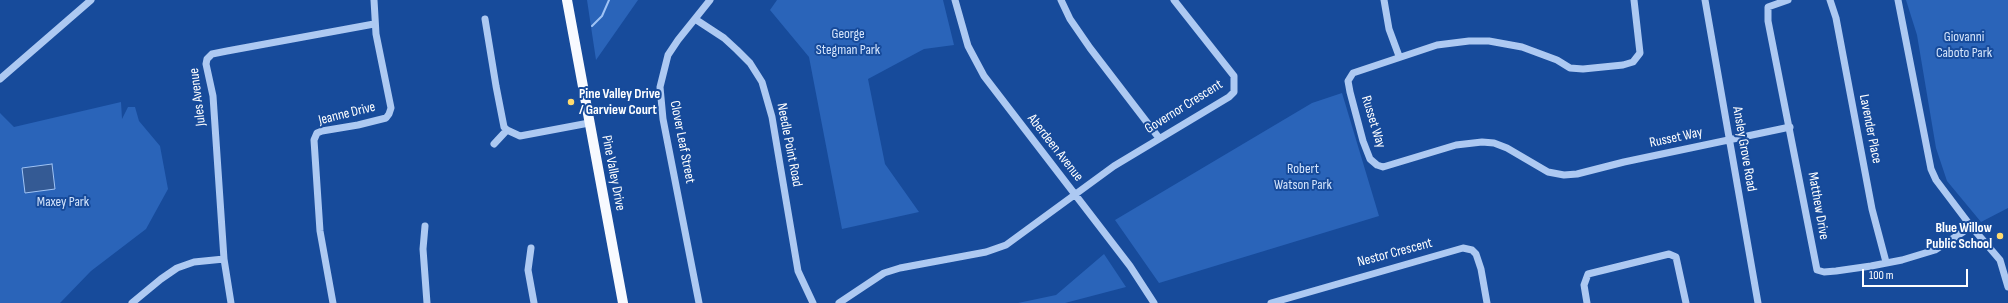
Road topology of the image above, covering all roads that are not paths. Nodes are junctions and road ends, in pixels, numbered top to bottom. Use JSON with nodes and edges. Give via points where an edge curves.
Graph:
{"nodes":[{"id":1,"x":91,"y":0,"type":"edge"},
{"id":2,"x":374,"y":0,"type":"edge"},
{"id":3,"x":566,"y":0,"type":"edge"},
{"id":4,"x":710,"y":0,"type":"edge"},
{"id":5,"x":955,"y":0,"type":"edge"},
{"id":6,"x":1061,"y":0,"type":"edge"},
{"id":7,"x":1174,"y":0,"type":"edge"},
{"id":8,"x":1384,"y":0,"type":"edge"},
{"id":9,"x":1634,"y":0,"type":"edge"},
{"id":10,"x":1705,"y":0,"type":"edge"},
{"id":11,"x":1788,"y":0,"type":"edge"},
{"id":12,"x":1830,"y":0,"type":"edge"},
{"id":13,"x":1898,"y":0,"type":"edge"},
{"id":14,"x":485,"y":19,"type":"dead end"},
{"id":15,"x":695,"y":19,"type":"junction"},
{"id":16,"x":374,"y":24,"type":"junction"},
{"id":17,"x":1399,"y":56,"type":"junction"},
{"id":18,"x":0,"y":79,"type":"edge"},
{"id":19,"x":590,"y":124,"type":"junction"},
{"id":20,"x":1790,"y":127,"type":"junction"},
{"id":21,"x":507,"y":130,"type":"junction"},
{"id":22,"x":1159,"y":138,"type":"junction"},
{"id":23,"x":1729,"y":139,"type":"junction"},
{"id":24,"x":494,"y":144,"type":"dead end"},
{"id":25,"x":1074,"y":194,"type":"junction"},
{"id":26,"x":1970,"y":225,"type":"junction"},
{"id":27,"x":425,"y":226,"type":"dead end"},
{"id":28,"x":531,"y":248,"type":"dead end"},
{"id":29,"x":224,"y":259,"type":"junction"},
{"id":30,"x":1886,"y":262,"type":"junction"},
{"id":31,"x":2008,"y":287,"type":"edge"},
{"id":32,"x":132,"y":303,"type":"edge"},
{"id":33,"x":231,"y":303,"type":"edge"},
{"id":34,"x":333,"y":303,"type":"edge"},
{"id":35,"x":427,"y":303,"type":"edge"},
{"id":36,"x":534,"y":303,"type":"edge"},
{"id":37,"x":623,"y":303,"type":"edge"},
{"id":38,"x":699,"y":303,"type":"edge"},
{"id":39,"x":813,"y":303,"type":"edge"},
{"id":40,"x":839,"y":303,"type":"edge"},
{"id":41,"x":1154,"y":303,"type":"edge"},
{"id":42,"x":1271,"y":303,"type":"edge"},
{"id":43,"x":1487,"y":303,"type":"edge"},
{"id":44,"x":1587,"y":303,"type":"edge"},
{"id":45,"x":1686,"y":303,"type":"edge"},
{"id":46,"x":1758,"y":303,"type":"edge"}],
"edges":[{"from":1,"to":18,"type":"street"},
{"from":2,"to":16,"type":"street","name":"Jeanne Drive"},
{"from":3,"to":19,"type":"main road","name":"Pine Valley Drive"},
{"from":4,"to":15,"type":"street","name":"Clover Leaf Street"},
{"from":5,"to":25,"type":"street","name":"Aberdeen Avenue","via":[[968,46],[984,76]]},
{"from":6,"to":22,"type":"street","via":[[1070,19],[1090,48]]},
{"from":7,"to":22,"type":"street","name":"Governor Crescent","via":[[1228,66],[1234,76],[1234,92]]},
{"from":8,"to":17,"type":"street","via":[[1389,29]]},
{"from":9,"to":17,"type":"street","name":"Russet Way","via":[[1640,53],[1633,62],[1623,65],[1570,68],[1557,60],[1522,47],[1489,41],[1454,42]]},
{"from":10,"to":23,"type":"street","name":"Ansley Grove Road"},
{"from":11,"to":20,"type":"street","name":"Matthew Drive","via":[[1768,6],[1767,12]]},
{"from":12,"to":30,"type":"street","name":"Lavender Place","via":[[1836,18],[1872,209]]},
{"from":13,"to":26,"type":"street","via":[[1931,169],[1936,180]]},
{"from":14,"to":21,"type":"street","via":[[497,92],[504,127]]},
{"from":15,"to":38,"type":"street","name":"Clover Leaf Street","via":[[668,56],[663,69],[660,95]]},
{"from":15,"to":39,"type":"street","name":"Needle Point Road","via":[[737,50],[750,63],[762,82],[772,117],[798,271]]},
{"from":16,"to":29,"type":"street","name":"Jules Avenue","via":[[220,52],[212,54],[207,59],[213,96]]},
{"from":16,"to":34,"type":"street","name":"Jeanne Drive","via":[[391,108],[389,114],[386,118],[322,131],[317,133],[314,140],[320,231]]},
{"from":17,"to":23,"type":"street","name":"Russet Way","via":[[1353,73],[1348,81],[1363,141],[1370,159],[1377,166],[1383,167],[1456,145],[1482,142],[1507,148],[1548,172],[1564,175]]},
{"from":19,"to":21,"type":"street","via":[[520,136]]},
{"from":19,"to":37,"type":"main road","name":"Pine Valley Drive"},
{"from":20,"to":23,"type":"street"},
{"from":20,"to":30,"type":"street","name":"Matthew Drive","via":[[1817,270],[1836,271]]},
{"from":21,"to":24,"type":"street"},
{"from":22,"to":25,"type":"street","name":"Governor Crescent","via":[[1125,158]]},
{"from":23,"to":46,"type":"street","name":"Ansley Grove Road"},
{"from":25,"to":40,"type":"street","via":[[1006,245],[986,252],[884,273]]},
{"from":25,"to":41,"type":"street","name":"Aberdeen Avenue","via":[[1138,277]]},
{"from":26,"to":30,"type":"street","name":"Matthew Drive","via":[[1935,250]]},
{"from":26,"to":31,"type":"street","via":[[2000,260]]},
{"from":27,"to":35,"type":"street","via":[[423,249]]},
{"from":28,"to":36,"type":"street","via":[[528,270]]},
{"from":29,"to":32,"type":"street","via":[[194,262],[176,268]]},
{"from":29,"to":33,"type":"street","name":"Jules Avenue"},
{"from":42,"to":43,"type":"street","name":"Nestor Crescent","via":[[1463,248],[1468,248],[1476,254]]},
{"from":44,"to":45,"type":"street","via":[[1584,285],[1588,274],[1669,254],[1676,257]]}]}
